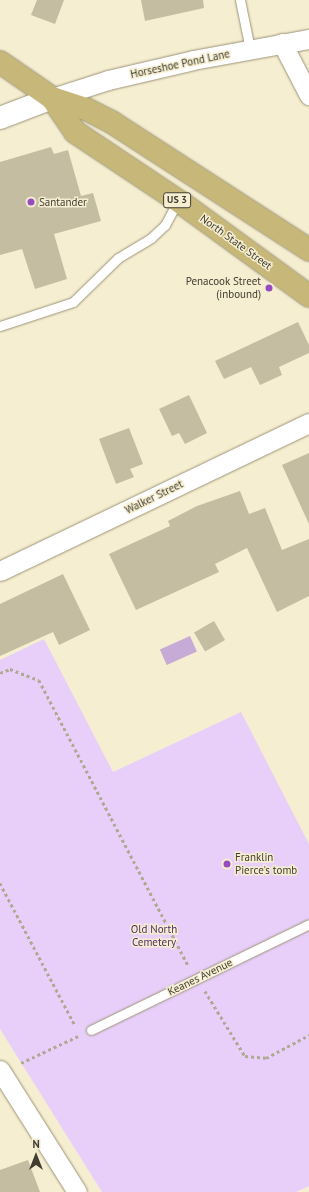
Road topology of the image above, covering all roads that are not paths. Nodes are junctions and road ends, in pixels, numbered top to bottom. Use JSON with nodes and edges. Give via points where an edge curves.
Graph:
{"nodes":[{"id":1,"x":240,"y":0,"type":"edge"},
{"id":2,"x":309,"y":39,"type":"edge"},
{"id":3,"x":282,"y":43,"type":"junction"},
{"id":4,"x":250,"y":49,"type":"junction"},
{"id":5,"x":0,"y":62,"type":"edge"},
{"id":6,"x":309,"y":95,"type":"edge"},
{"id":7,"x":52,"y":98,"type":"junction"},
{"id":8,"x":0,"y":118,"type":"edge"},
{"id":9,"x":178,"y":201,"type":"junction"},
{"id":10,"x":309,"y":250,"type":"edge"},
{"id":11,"x":309,"y":296,"type":"edge"},
{"id":12,"x":0,"y":326,"type":"edge"},
{"id":13,"x":309,"y":423,"type":"edge"},
{"id":14,"x":0,"y":571,"type":"edge"},
{"id":15,"x":309,"y":924,"type":"edge"},
{"id":16,"x":91,"y":1030,"type":"road end"},
{"id":17,"x":1,"y":1071,"type":"edge"},
{"id":18,"x":77,"y":1192,"type":"edge"}],
"edges":[{"from":1,"to":4,"type":"lane"},
{"from":2,"to":3,"type":"street","name":"Horseshoe Pond Lane"},
{"from":3,"to":4,"type":"street","name":"Horseshoe Pond Lane"},
{"from":3,"to":6,"type":"street"},
{"from":4,"to":7,"type":"street","name":"Horseshoe Pond Lane","via":[[108,80]]},
{"from":5,"to":7,"type":"main road","name":"North State Street","number":"US 3"},
{"from":7,"to":8,"type":"street"},
{"from":7,"to":9,"type":"main road","name":"North State Street","number":"US 3","via":[[76,132]]},
{"from":7,"to":10,"type":"main road","name":"North State Street","number":"US 3","via":[[86,109],[113,123]]},
{"from":9,"to":11,"type":"main road","name":"North State Street","number":"US 3"},
{"from":9,"to":12,"type":"lane","via":[[165,225],[156,234],[118,258],[73,302]]},
{"from":13,"to":14,"type":"street","name":"Walker Street"},
{"from":15,"to":16,"type":"lane","name":"Keanes Avenue"},
{"from":17,"to":18,"type":"street"}]}
